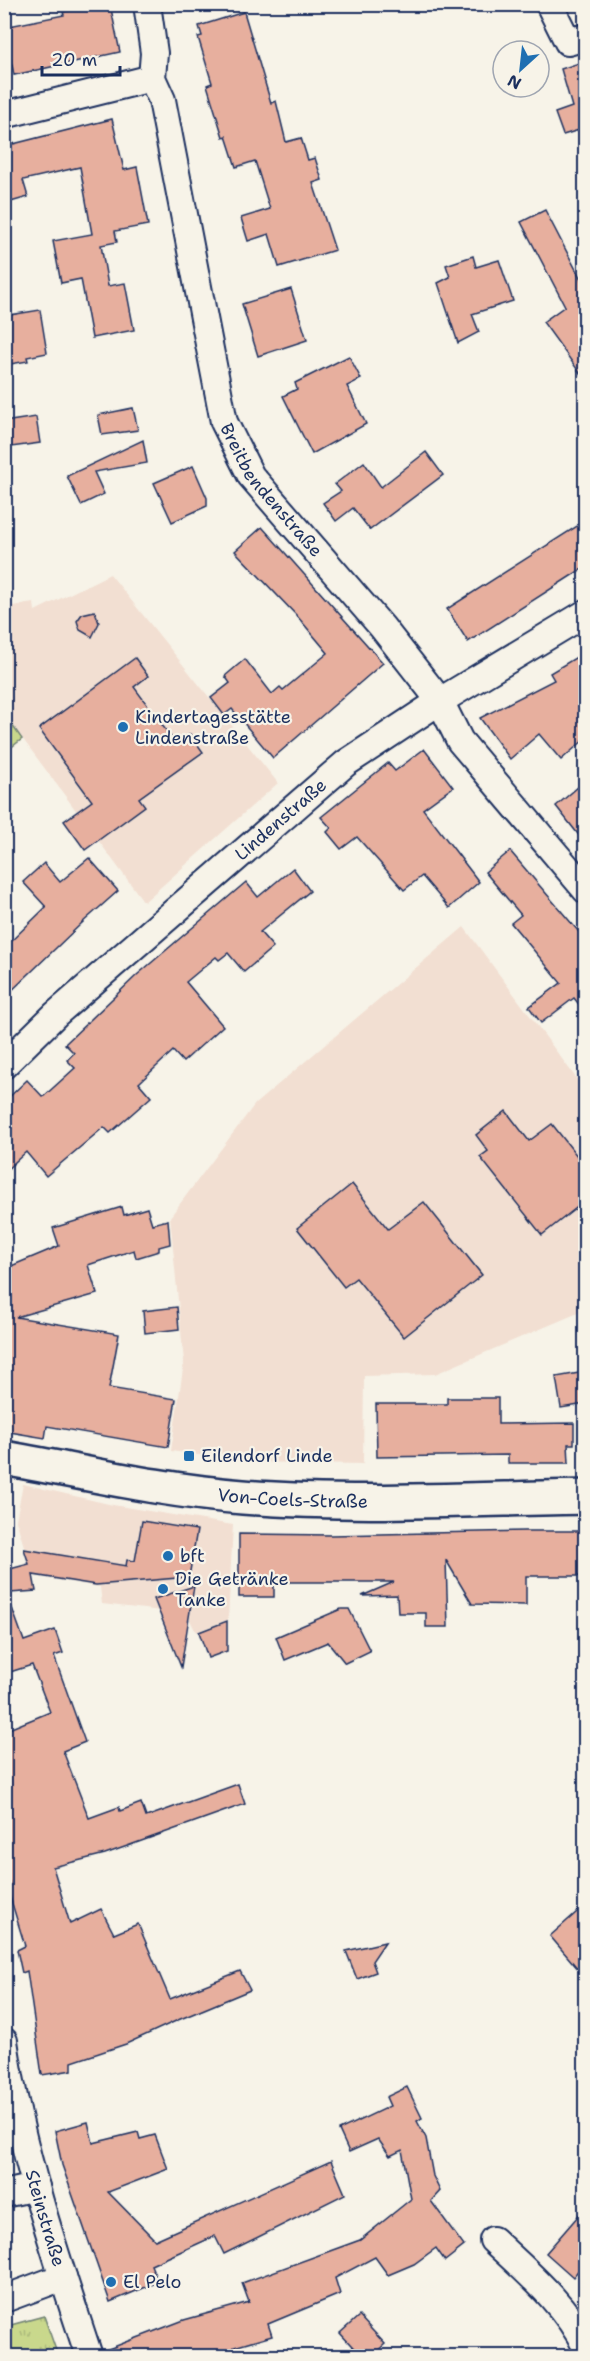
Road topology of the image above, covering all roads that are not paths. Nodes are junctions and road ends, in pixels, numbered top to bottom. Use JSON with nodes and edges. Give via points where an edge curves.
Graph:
{"nodes":[{"id":1,"x":147,"y":4,"type":"edge"},
{"id":2,"x":549,"y":4,"type":"edge"},
{"id":3,"x":585,"y":37,"type":"edge"},
{"id":4,"x":152,"y":78,"type":"junction"},
{"id":5,"x":4,"y":115,"type":"edge"},
{"id":6,"x":585,"y":613,"type":"edge"},
{"id":7,"x":440,"y":701,"type":"junction"},
{"id":8,"x":585,"y":890,"type":"edge"},
{"id":9,"x":4,"y":1065,"type":"edge"},
{"id":10,"x":4,"y":1458,"type":"edge"},
{"id":11,"x":585,"y":1497,"type":"edge"},
{"id":12,"x":4,"y":2041,"type":"edge"},
{"id":13,"x":36,"y":2187,"type":"junction"},
{"id":14,"x":4,"y":2194,"type":"edge"},
{"id":15,"x":492,"y":2240,"type":"dead end"},
{"id":16,"x":63,"y":2277,"type":"junction"},
{"id":17,"x":4,"y":2299,"type":"edge"},
{"id":18,"x":585,"y":2347,"type":"edge"},
{"id":19,"x":89,"y":2356,"type":"edge"}],
"edges":[{"from":1,"to":4,"type":"street","name":"Breitbendenstraße","via":[[154,53]]},
{"from":2,"to":3,"type":"street","via":[[568,42]]},
{"from":4,"to":5,"type":"street"},
{"from":4,"to":7,"type":"street","name":"Breitbendenstraße","via":[[162,100],[224,422],[251,476],[382,627]]},
{"from":6,"to":7,"type":"street","name":"Lindenstraße"},
{"from":7,"to":8,"type":"street","name":"Breitbendenstraße","via":[[460,741]]},
{"from":7,"to":9,"type":"street","name":"Lindenstraße","via":[[346,763],[56,1014]]},
{"from":10,"to":11,"type":"main road","name":"Von-Coels-Straße","via":[[245,1498],[322,1501]]},
{"from":12,"to":13,"type":"street","name":"Steinstraße"},
{"from":13,"to":14,"type":"street"},
{"from":13,"to":16,"type":"street","name":"Steinstraße"},
{"from":15,"to":18,"type":"street","via":[[538,2282],[579,2332]]},
{"from":16,"to":17,"type":"street"},
{"from":16,"to":19,"type":"street","name":"Steinstraße"}]}
